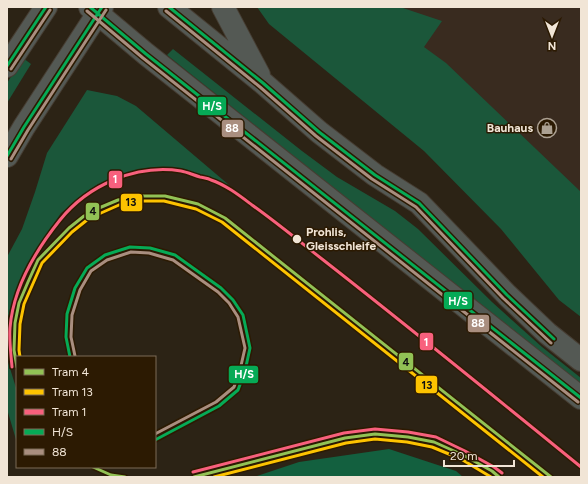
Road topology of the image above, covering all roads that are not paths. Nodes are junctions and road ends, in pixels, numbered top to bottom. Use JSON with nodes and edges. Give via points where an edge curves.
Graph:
{"nodes":[{"id":1,"x":46,"y":7,"type":"edge"},
{"id":2,"x":169,"y":7,"type":"edge"},
{"id":3,"x":223,"y":7,"type":"edge"},
{"id":4,"x":96,"y":9,"type":"edge"},
{"id":5,"x":7,"y":66,"type":"edge"},
{"id":6,"x":263,"y":83,"type":"junction"},
{"id":7,"x":7,"y":156,"type":"edge"},
{"id":8,"x":581,"y":360,"type":"edge"},
{"id":9,"x":581,"y":398,"type":"edge"}],
"edges":[{"from":1,"to":5,"type":"main road"},
{"from":2,"to":6,"type":"main road"},
{"from":3,"to":6,"type":"main road"},
{"from":4,"to":7,"type":"main road"},
{"from":4,"to":9,"type":"main road","via":[[153,59]]},
{"from":6,"to":8,"type":"main road","via":[[319,132],[375,175],[419,203],[507,295],[547,333]]}]}
